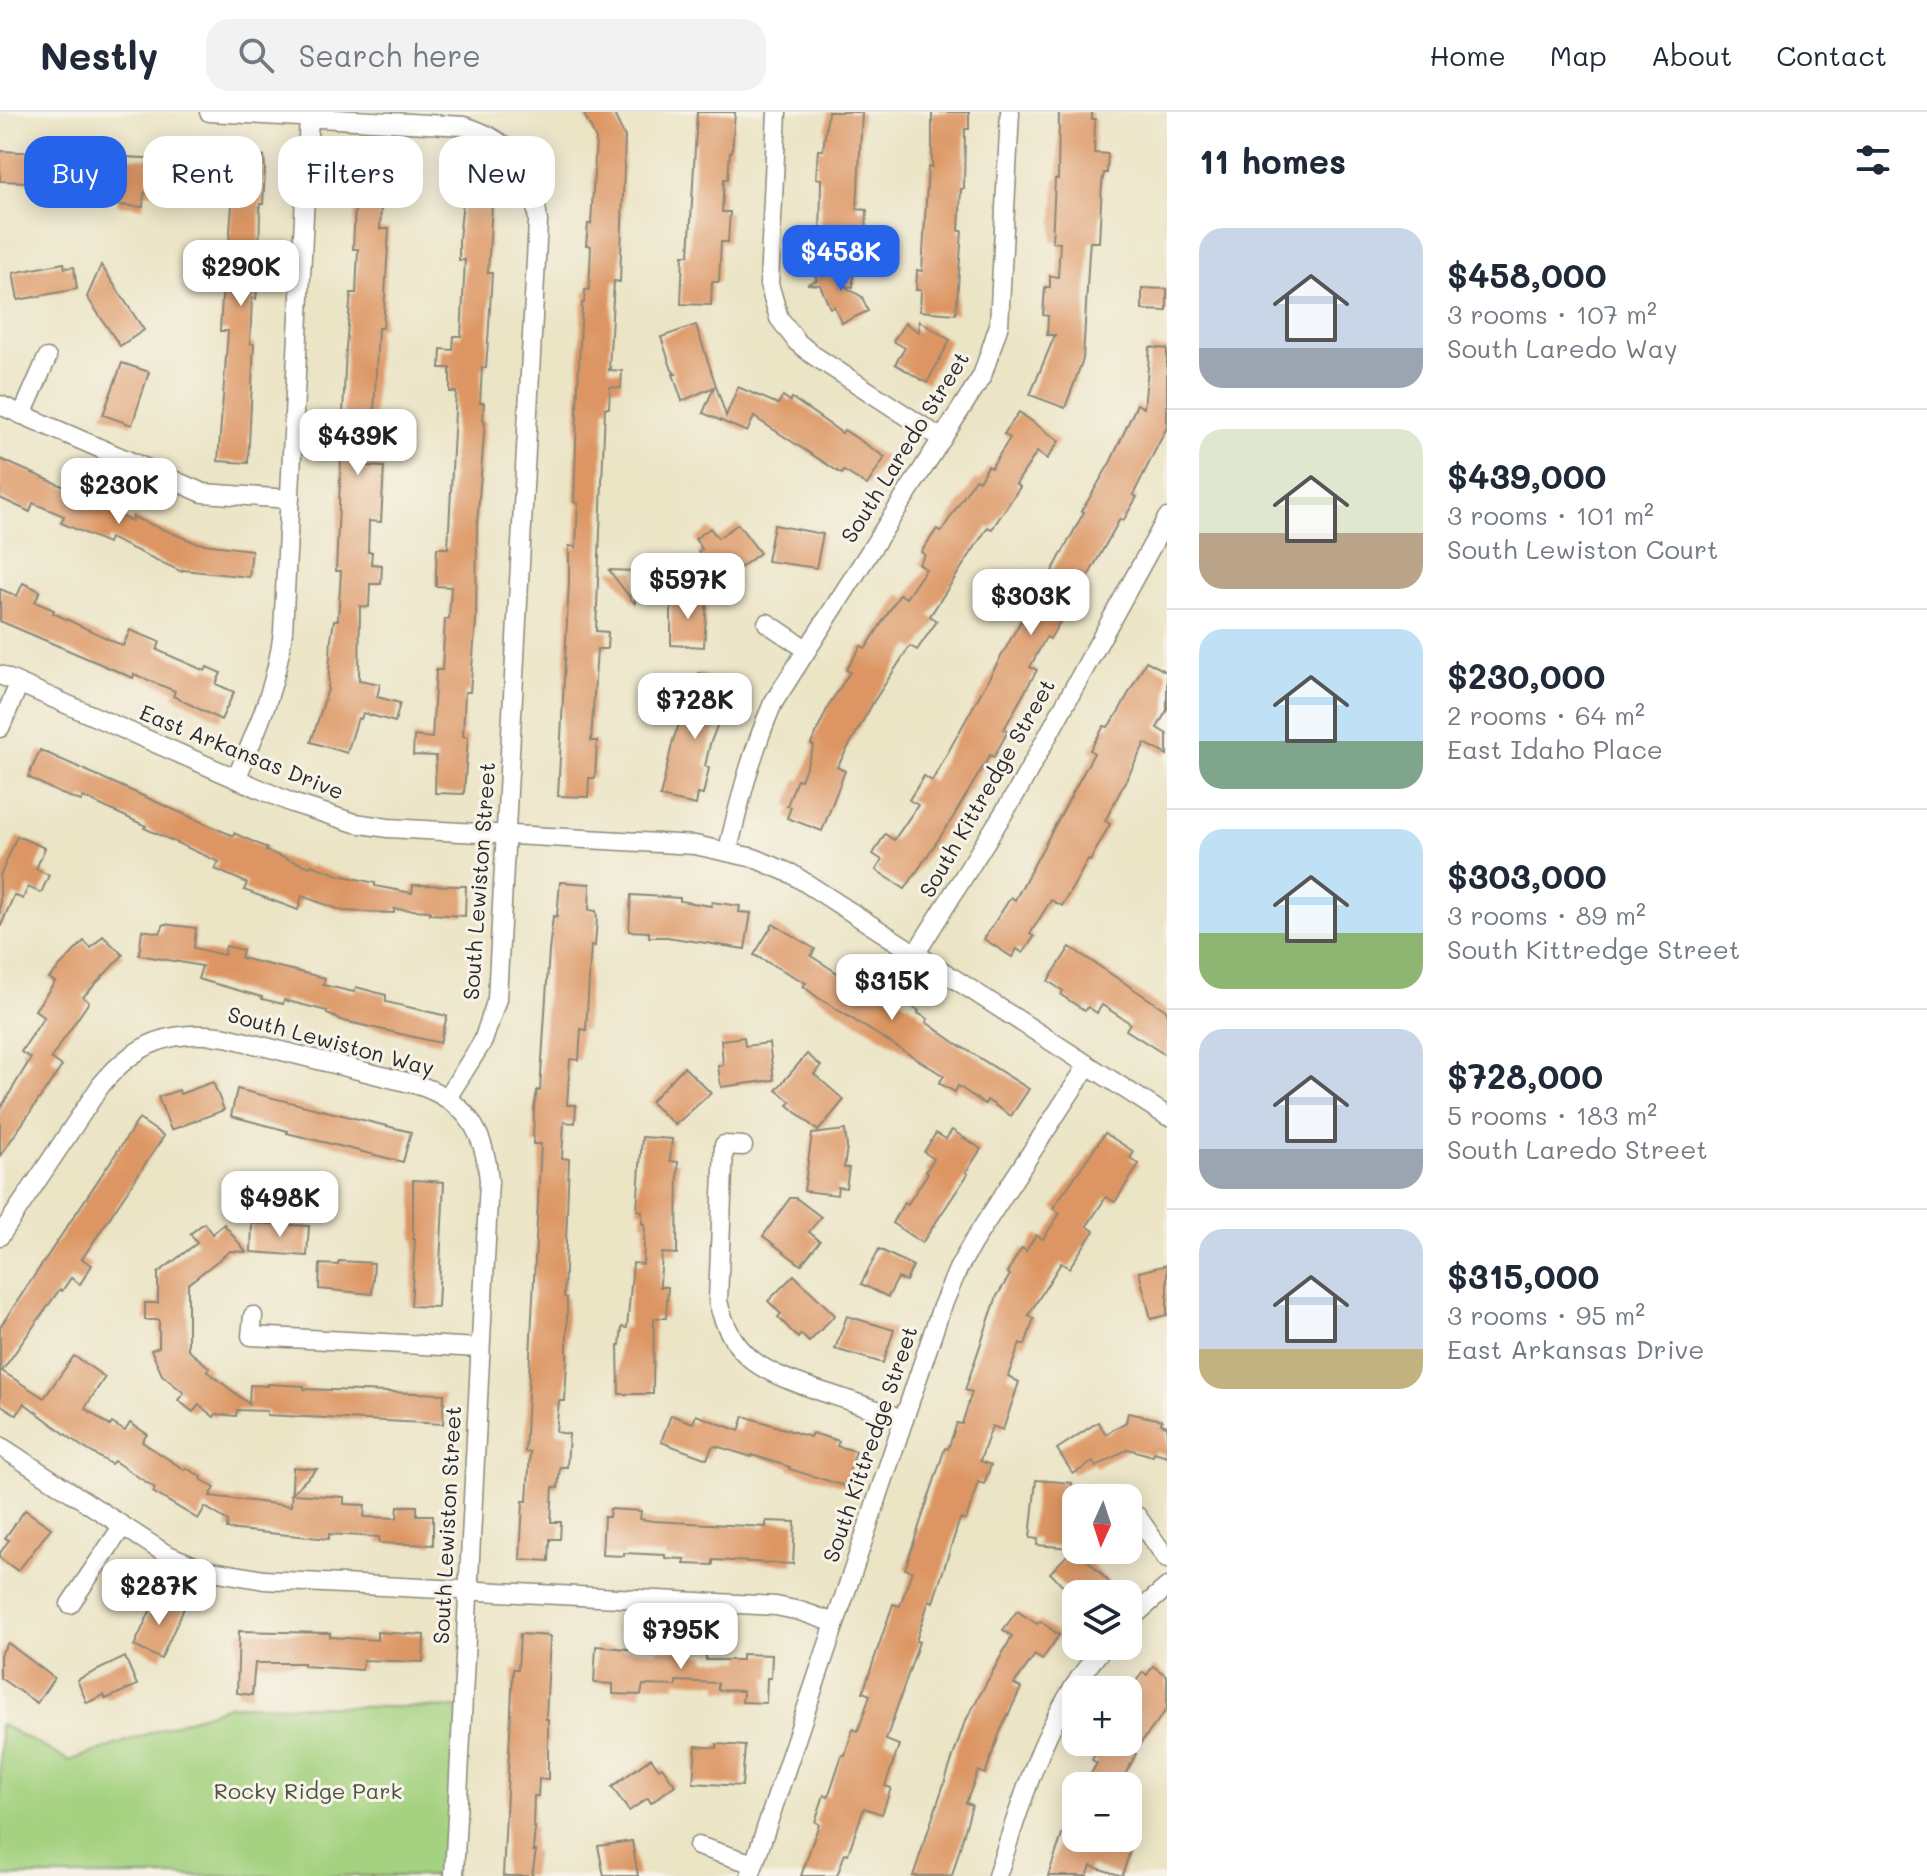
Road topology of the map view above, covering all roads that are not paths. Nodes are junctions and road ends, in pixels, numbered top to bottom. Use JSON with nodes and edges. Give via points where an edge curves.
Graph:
{"nodes":[{"id":1,"x":209,"y":112,"type":"edge"},
{"id":2,"x":777,"y":112,"type":"edge"},
{"id":3,"x":1010,"y":112,"type":"edge"},
{"id":4,"x":309,"y":117,"type":"junction"},
{"id":5,"x":47,"y":358,"type":"dead end"},
{"id":6,"x":0,"y":405,"type":"edge"},
{"id":7,"x":22,"y":415,"type":"junction"},
{"id":8,"x":942,"y":439,"type":"junction"},
{"id":9,"x":290,"y":499,"type":"junction"},
{"id":10,"x":1166,"y":523,"type":"edge"},
{"id":11,"x":767,"y":623,"type":"dead end"},
{"id":12,"x":806,"y":649,"type":"junction"},
{"id":13,"x":0,"y":675,"type":"edge"},
{"id":14,"x":19,"y":684,"type":"junction"},
{"id":15,"x":0,"y":728,"type":"edge"},
{"id":16,"x":236,"y":779,"type":"junction"},
{"id":17,"x":506,"y":835,"type":"junction"},
{"id":18,"x":728,"y":850,"type":"junction"},
{"id":19,"x":916,"y":953,"type":"junction"},
{"id":20,"x":1088,"y":1065,"type":"junction"},
{"id":21,"x":447,"y":1098,"type":"junction"},
{"id":22,"x":1167,"y":1116,"type":"edge"},
{"id":23,"x":743,"y":1146,"type":"dead end"},
{"id":24,"x":0,"y":1236,"type":"edge"},
{"id":25,"x":253,"y":1316,"type":"dead end"},
{"id":26,"x":480,"y":1348,"type":"junction"},
{"id":27,"x":904,"y":1419,"type":"junction"},
{"id":28,"x":0,"y":1446,"type":"edge"},
{"id":29,"x":1142,"y":1523,"type":"edge"},
{"id":30,"x":122,"y":1527,"type":"junction"},
{"id":31,"x":1167,"y":1559,"type":"edge"},
{"id":32,"x":1167,"y":1587,"type":"edge"},
{"id":33,"x":468,"y":1591,"type":"junction"},
{"id":34,"x":70,"y":1604,"type":"dead end"},
{"id":35,"x":1142,"y":1609,"type":"edge"},
{"id":36,"x":835,"y":1623,"type":"junction"},
{"id":37,"x":1094,"y":1660,"type":"edge"},
{"id":38,"x":698,"y":1846,"type":"dead end"},
{"id":39,"x":752,"y":1870,"type":"edge"},
{"id":40,"x":454,"y":1876,"type":"edge"},
{"id":41,"x":997,"y":1876,"type":"edge"}],
"edges":[{"from":1,"to":4,"type":"street","name":"South Lewiston Street"},
{"from":2,"to":8,"type":"street","via":[[771,322]]},
{"from":3,"to":8,"type":"street","name":"South Laredo Street","via":[[999,325],[982,376]]},
{"from":4,"to":9,"type":"street"},
{"from":4,"to":17,"type":"street","name":"South Lewiston Street","via":[[464,126],[519,150],[536,198]]},
{"from":5,"to":7,"type":"street"},
{"from":6,"to":7,"type":"street"},
{"from":7,"to":9,"type":"street","via":[[203,493]]},
{"from":8,"to":12,"type":"street","name":"South Laredo Street"},
{"from":9,"to":16,"type":"street","via":[[278,669]]},
{"from":10,"to":19,"type":"street","name":"South Kittredge Street","via":[[1018,790]]},
{"from":11,"to":12,"type":"street"},
{"from":12,"to":18,"type":"street","name":"South Laredo Street","via":[[758,737]]},
{"from":13,"to":14,"type":"street","name":"East Arkansas Drive"},
{"from":14,"to":15,"type":"street"},
{"from":14,"to":16,"type":"street","name":"East Arkansas Drive"},
{"from":16,"to":17,"type":"street","name":"East Arkansas Drive","via":[[355,823]]},
{"from":17,"to":18,"type":"street","name":"East Arkansas Drive"},
{"from":17,"to":21,"type":"street","name":"South Lewiston Street","via":[[494,1013]]},
{"from":18,"to":19,"type":"street","name":"East Arkansas Drive","via":[[792,874]]},
{"from":19,"to":20,"type":"street","name":"East Arkansas Drive"},
{"from":20,"to":22,"type":"street","name":"East Arkansas Drive"},
{"from":20,"to":27,"type":"street","name":"South Kittredge Street","via":[[958,1269]]},
{"from":21,"to":24,"type":"street","name":"South Lewiston Way","via":[[418,1085],[226,1037],[153,1032],[101,1085]]},
{"from":21,"to":26,"type":"street","name":"South Lewiston Street","via":[[469,1118],[487,1157]]},
{"from":23,"to":27,"type":"street","via":[[724,1145],[718,1301],[726,1347],[780,1378]]},
{"from":25,"to":26,"type":"street","via":[[251,1336]]},
{"from":26,"to":33,"type":"street","name":"South Lewiston Street"},
{"from":27,"to":36,"type":"street","name":"South Kittredge Street"},
{"from":28,"to":30,"type":"street"},
{"from":29,"to":31,"type":"street"},
{"from":30,"to":33,"type":"street","via":[[166,1554],[226,1575]]},
{"from":30,"to":34,"type":"street"},
{"from":32,"to":35,"type":"street"},
{"from":33,"to":36,"type":"street","via":[[776,1606]]},
{"from":33,"to":40,"type":"street","name":"South Lewiston Street"},
{"from":36,"to":39,"type":"street","name":"South Kittredge Street"},
{"from":37,"to":41,"type":"street","via":[[1035,1761]]},
{"from":38,"to":39,"type":"street","name":"South Kittredge Street"}]}
